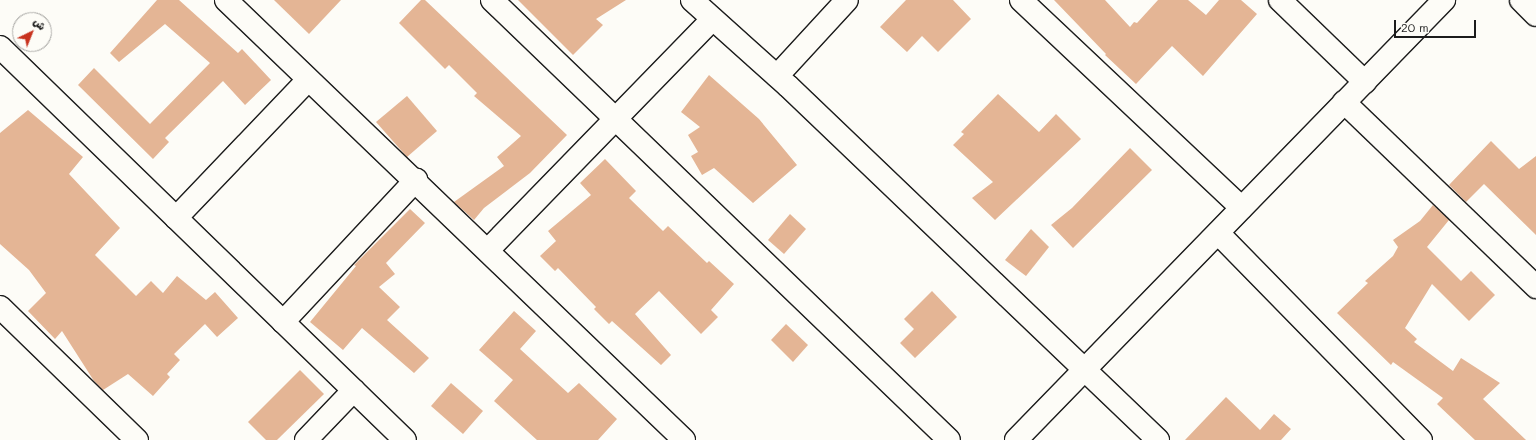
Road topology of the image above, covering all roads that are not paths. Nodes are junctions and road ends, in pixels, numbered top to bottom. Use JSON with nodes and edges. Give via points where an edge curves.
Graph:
{"nodes":[{"id":1,"x":226,"y":0,"type":"edge"},
{"id":2,"x":492,"y":0,"type":"edge"},
{"id":3,"x":692,"y":0,"type":"edge"},
{"id":4,"x":847,"y":0,"type":"edge"},
{"id":5,"x":1021,"y":0,"type":"edge"},
{"id":6,"x":1280,"y":0,"type":"edge"},
{"id":7,"x":1444,"y":0,"type":"edge"},
{"id":8,"x":1521,"y":0,"type":"edge"},
{"id":9,"x":1536,"y":15,"type":"edge"},
{"id":10,"x":713,"y":19,"type":"junction"},
{"id":11,"x":0,"y":47,"type":"edge"},
{"id":12,"x":777,"y":76,"type":"junction"},
{"id":13,"x":308,"y":80,"type":"junction"},
{"id":14,"x":1365,"y":82,"type":"junction"},
{"id":15,"x":1344,"y":102,"type":"junction"},
{"id":16,"x":616,"y":120,"type":"junction"},
{"id":17,"x":416,"y":180,"type":"junction"},
{"id":18,"x":1242,"y":208,"type":"junction"},
{"id":19,"x":176,"y":218,"type":"junction"},
{"id":20,"x":1218,"y":233,"type":"junction"},
{"id":21,"x":488,"y":250,"type":"junction"},
{"id":22,"x":1536,"y":287,"type":"edge"},
{"id":23,"x":0,"y":307,"type":"edge"},
{"id":24,"x":283,"y":322,"type":"junction"},
{"id":25,"x":1086,"y":369,"type":"junction"},
{"id":26,"x":354,"y":390,"type":"junction"},
{"id":27,"x":137,"y":440,"type":"edge"},
{"id":28,"x":306,"y":440,"type":"edge"},
{"id":29,"x":405,"y":440,"type":"edge"},
{"id":30,"x":684,"y":440,"type":"edge"},
{"id":31,"x":950,"y":440,"type":"edge"},
{"id":32,"x":1016,"y":440,"type":"edge"},
{"id":33,"x":1158,"y":440,"type":"edge"},
{"id":34,"x":1421,"y":440,"type":"edge"}],
"edges":[{"from":1,"to":13,"type":"street"},
{"from":2,"to":16,"type":"street"},
{"from":3,"to":10,"type":"street"},
{"from":4,"to":12,"type":"street"},
{"from":5,"to":18,"type":"street"},
{"from":6,"to":14,"type":"street"},
{"from":7,"to":14,"type":"street"},
{"from":8,"to":9,"type":"street"},
{"from":10,"to":12,"type":"street"},
{"from":10,"to":16,"type":"street"},
{"from":11,"to":19,"type":"street"},
{"from":12,"to":25,"type":"street"},
{"from":13,"to":17,"type":"street"},
{"from":13,"to":19,"type":"street"},
{"from":14,"to":15,"type":"street"},
{"from":15,"to":18,"type":"street"},
{"from":15,"to":22,"type":"street"},
{"from":16,"to":21,"type":"street"},
{"from":16,"to":31,"type":"street"},
{"from":17,"to":21,"type":"street"},
{"from":17,"to":24,"type":"street"},
{"from":18,"to":20,"type":"street"},
{"from":19,"to":24,"type":"street"},
{"from":20,"to":25,"type":"street"},
{"from":20,"to":34,"type":"street"},
{"from":21,"to":30,"type":"street"},
{"from":23,"to":27,"type":"street"},
{"from":24,"to":26,"type":"street"},
{"from":25,"to":32,"type":"street"},
{"from":25,"to":33,"type":"street"},
{"from":26,"to":28,"type":"street"},
{"from":26,"to":29,"type":"street"}]}
